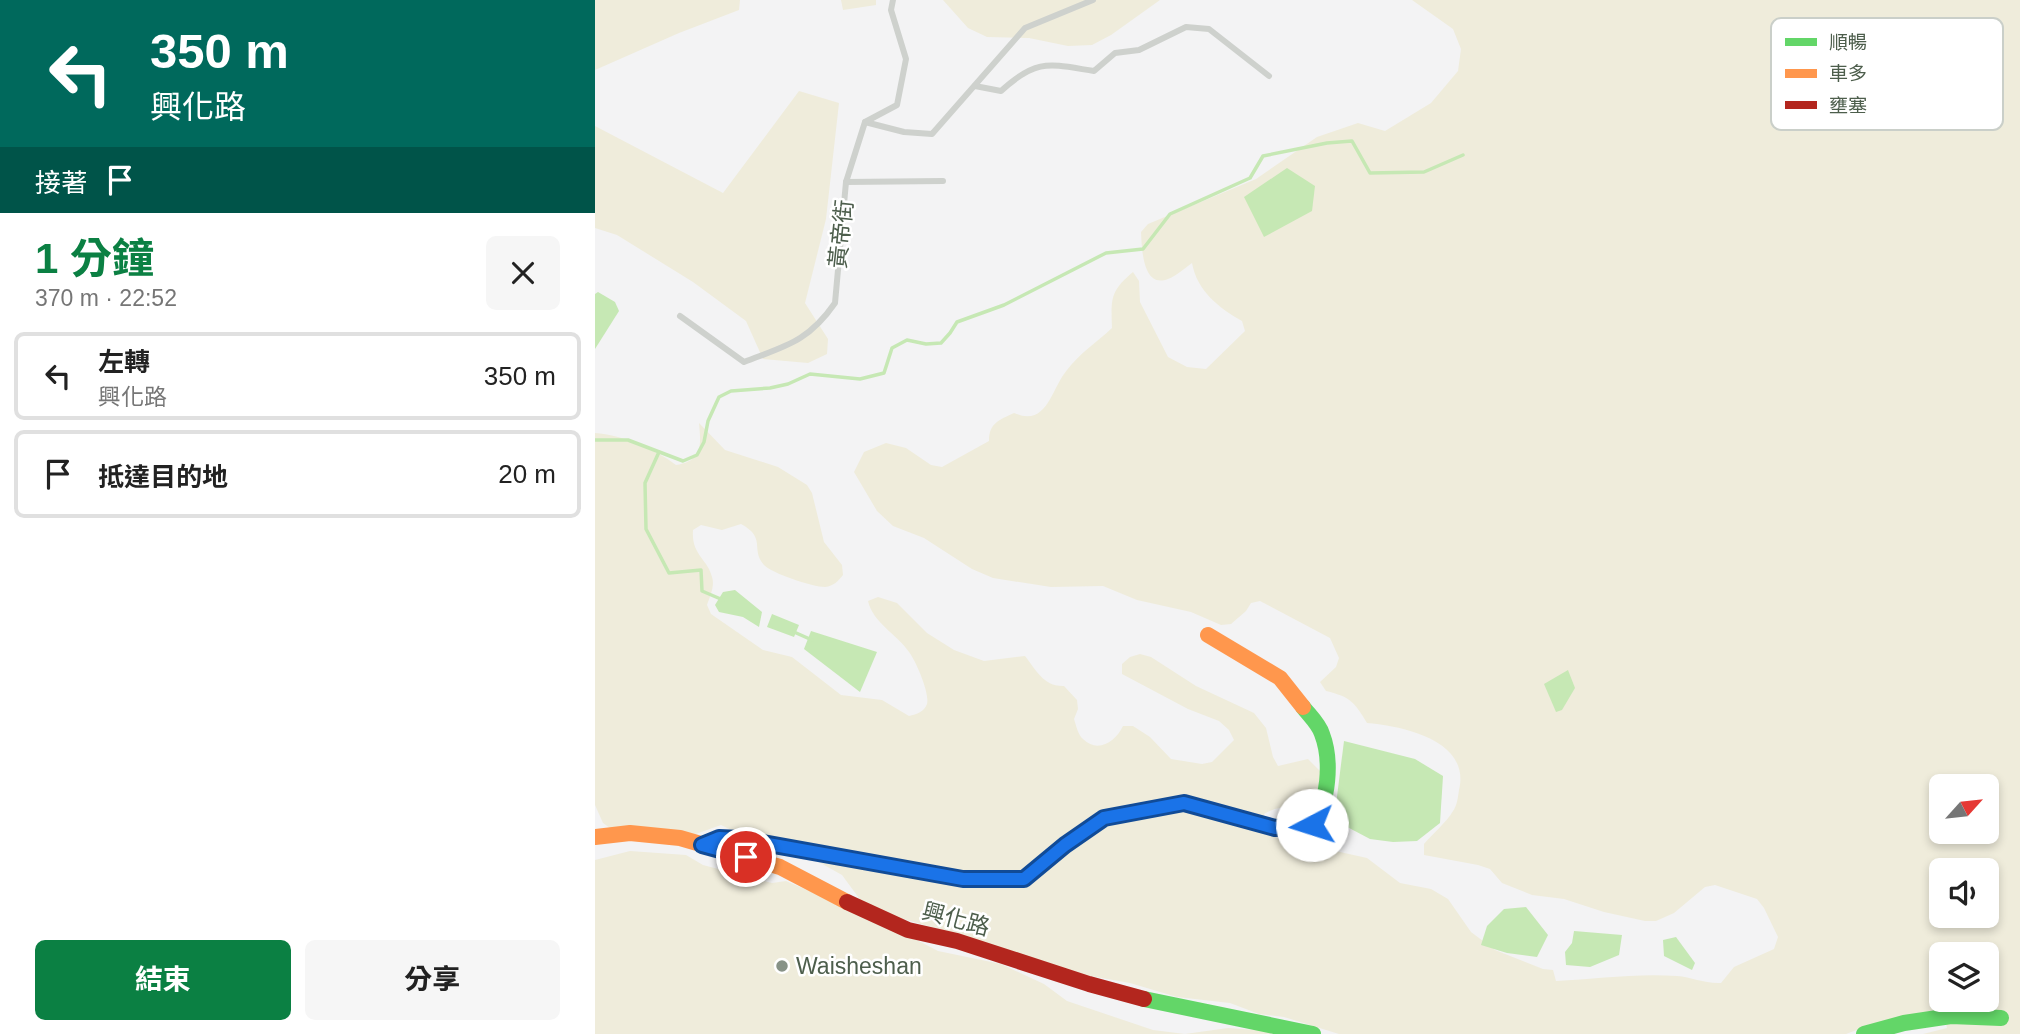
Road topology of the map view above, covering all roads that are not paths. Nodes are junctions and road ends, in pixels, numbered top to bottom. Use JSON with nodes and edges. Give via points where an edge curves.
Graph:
{"nodes":[{"id":1,"x":893,"y":0,"type":"edge"},
{"id":2,"x":1093,"y":0,"type":"edge"},
{"id":3,"x":1269,"y":76,"type":"dead end"},
{"id":4,"x":975,"y":86,"type":"junction"},
{"id":5,"x":865,"y":122,"type":"junction"},
{"id":6,"x":943,"y":181,"type":"dead end"},
{"id":7,"x":846,"y":182,"type":"junction"},
{"id":8,"x":680,"y":316,"type":"dead end"},
{"id":9,"x":1208,"y":635,"type":"dead end"},
{"id":10,"x":595,"y":837,"type":"edge"},
{"id":11,"x":702,"y":845,"type":"junction"},
{"id":12,"x":2001,"y":1018,"type":"dead end"},
{"id":13,"x":1313,"y":1034,"type":"edge"},
{"id":14,"x":1864,"y":1034,"type":"edge"}],
"edges":[{"from":1,"to":5,"type":"lane","via":[[891,10],[906,59],[897,105]]},
{"from":2,"to":4,"type":"lane","via":[[1025,28]]},
{"from":3,"to":4,"type":"lane","via":[[1209,29],[1186,27],[1139,50],[1115,53],[1094,71],[1050,64],[1020,73],[1001,91]]},
{"from":4,"to":5,"type":"lane","via":[[932,134]]},
{"from":5,"to":7,"type":"lane","name":"黃帝街"},
{"from":6,"to":7,"type":"lane"},
{"from":7,"to":8,"type":"lane","name":"黃帝街","via":[[835,303],[801,339],[744,362]]},
{"from":9,"to":11,"type":"street","via":[[1280,678],[1322,732],[1327,756],[1325,795],[1312,825],[1275,828],[1184,803],[1104,818],[1024,879],[963,879],[740,839],[719,838]]},
{"from":10,"to":11,"type":"street","name":"興化路","via":[[647,833]]},
{"from":11,"to":13,"type":"street","name":"興化路","via":[[780,867],[908,930],[1139,998]]},
{"from":12,"to":14,"type":"street","via":[[1951,1016]]}]}
